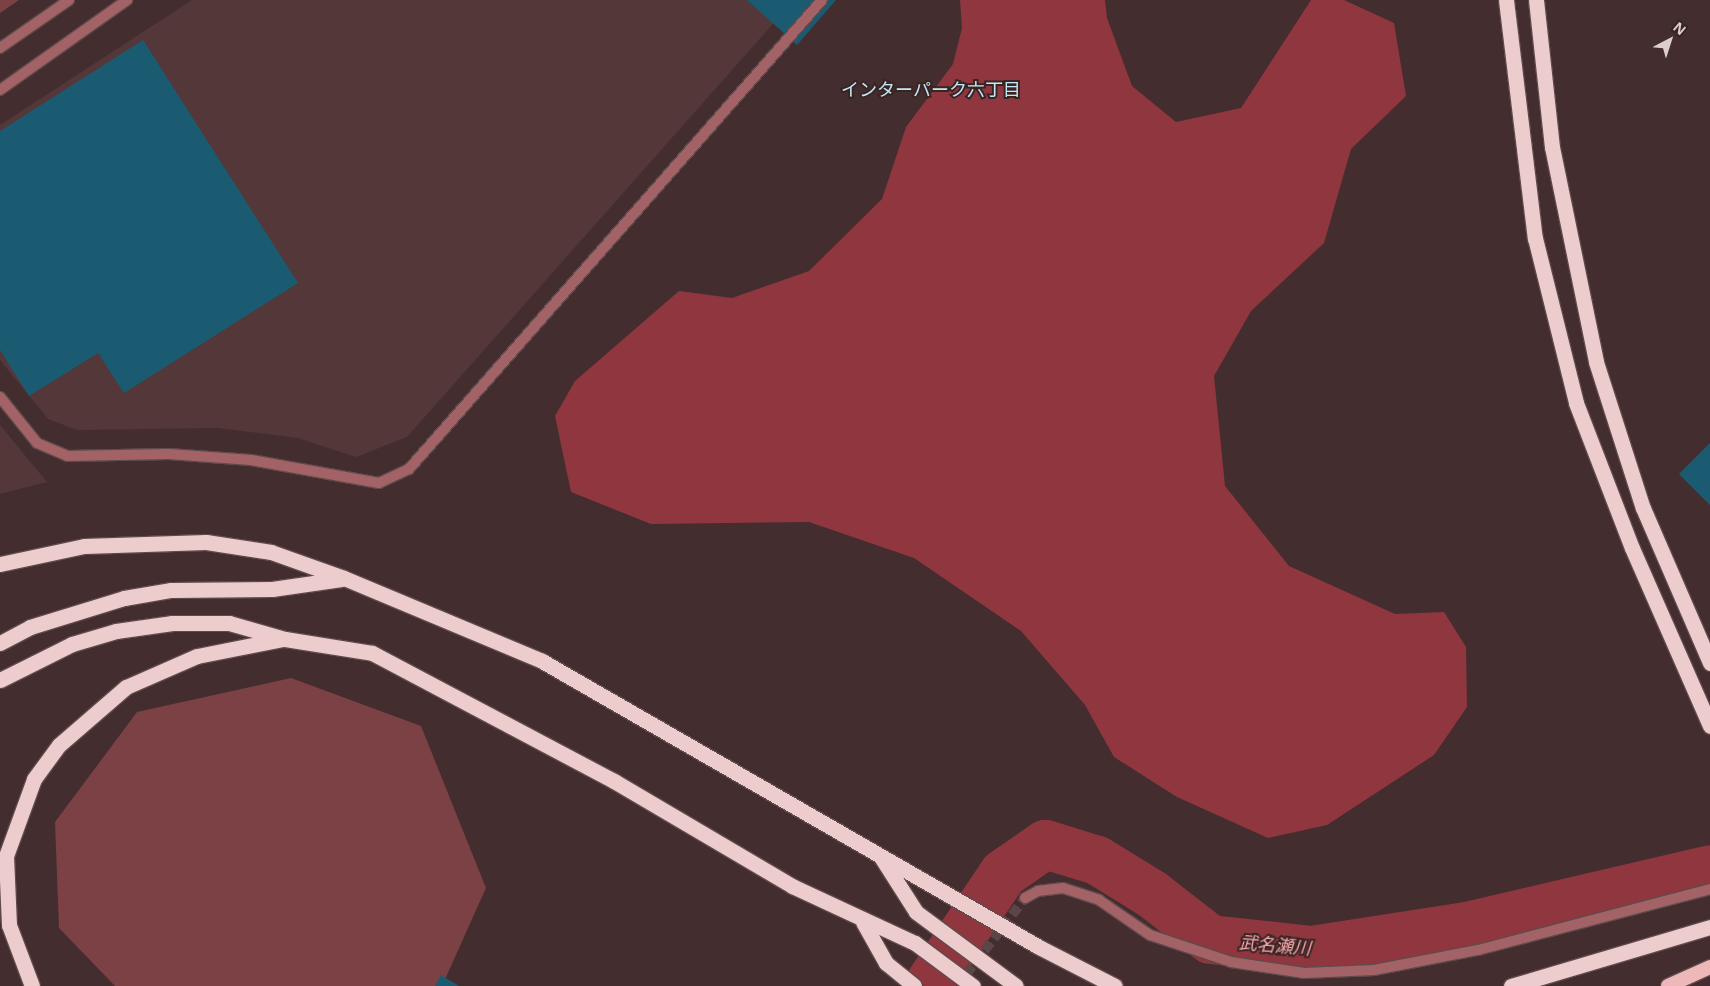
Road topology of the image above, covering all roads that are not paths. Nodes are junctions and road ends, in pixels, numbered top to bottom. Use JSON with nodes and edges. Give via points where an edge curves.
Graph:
{"nodes":[{"id":1,"x":68,"y":0,"type":"edge"},
{"id":2,"x":127,"y":0,"type":"edge"},
{"id":3,"x":822,"y":0,"type":"edge"},
{"id":4,"x":1506,"y":0,"type":"edge"},
{"id":5,"x":1536,"y":0,"type":"edge"},
{"id":6,"x":0,"y":48,"type":"edge"},
{"id":7,"x":0,"y":90,"type":"edge"},
{"id":8,"x":0,"y":397,"type":"edge"},
{"id":9,"x":0,"y":564,"type":"edge"},
{"id":10,"x":344,"y":578,"type":"junction"},
{"id":11,"x":285,"y":639,"type":"junction"},
{"id":12,"x":0,"y":643,"type":"edge"},
{"id":13,"x":1710,"y":663,"type":"edge"},
{"id":14,"x":0,"y":680,"type":"edge"},
{"id":15,"x":1710,"y":726,"type":"edge"},
{"id":16,"x":881,"y":855,"type":"junction"},
{"id":17,"x":1710,"y":889,"type":"edge"},
{"id":18,"x":1025,"y":898,"type":"tunnel mouth"},
{"id":19,"x":863,"y":922,"type":"junction"},
{"id":20,"x":1710,"y":927,"type":"edge"},
{"id":21,"x":1710,"y":967,"type":"edge"},
{"id":22,"x":32,"y":986,"type":"edge"},
{"id":23,"x":914,"y":986,"type":"edge"},
{"id":24,"x":973,"y":986,"type":"edge"},
{"id":25,"x":1016,"y":986,"type":"edge"},
{"id":26,"x":1115,"y":986,"type":"edge"},
{"id":27,"x":1511,"y":986,"type":"edge"},
{"id":28,"x":1668,"y":986,"type":"edge"}],
"edges":[{"from":1,"to":6,"type":"street"},
{"from":2,"to":7,"type":"street"},
{"from":3,"to":8,"type":"street","via":[[409,469],[379,483],[251,460],[169,454],[67,456],[37,443]]},
{"from":4,"to":15,"type":"highway","via":[[1535,238],[1576,403],[1632,548]]},
{"from":5,"to":13,"type":"highway","via":[[1552,147],[1596,362],[1643,508]]},
{"from":9,"to":10,"type":"highway","via":[[84,546],[206,542],[271,552]]},
{"from":10,"to":12,"type":"highway","via":[[272,589],[171,590],[124,598],[30,627]]},
{"from":10,"to":16,"type":"highway","via":[[542,661]]},
{"from":11,"to":14,"type":"highway","via":[[229,623],[172,623],[116,631],[72,644]]},
{"from":11,"to":19,"type":"highway","via":[[372,652],[503,720],[792,886]]},
{"from":11,"to":22,"type":"highway","via":[[197,656],[126,687],[91,713],[44,765],[17,817],[6,856],[9,925]]},
{"from":16,"to":25,"type":"highway","via":[[916,912]]},
{"from":16,"to":26,"type":"highway"},
{"from":17,"to":18,"type":"street","via":[[1478,950],[1374,970],[1304,973],[1231,962],[1150,934],[1100,900],[1063,888],[1038,891]]},
{"from":19,"to":23,"type":"highway","via":[[886,962]]},
{"from":19,"to":24,"type":"highway","via":[[915,942]]},
{"from":20,"to":27,"type":"highway"},
{"from":21,"to":28,"type":"highway"}]}
